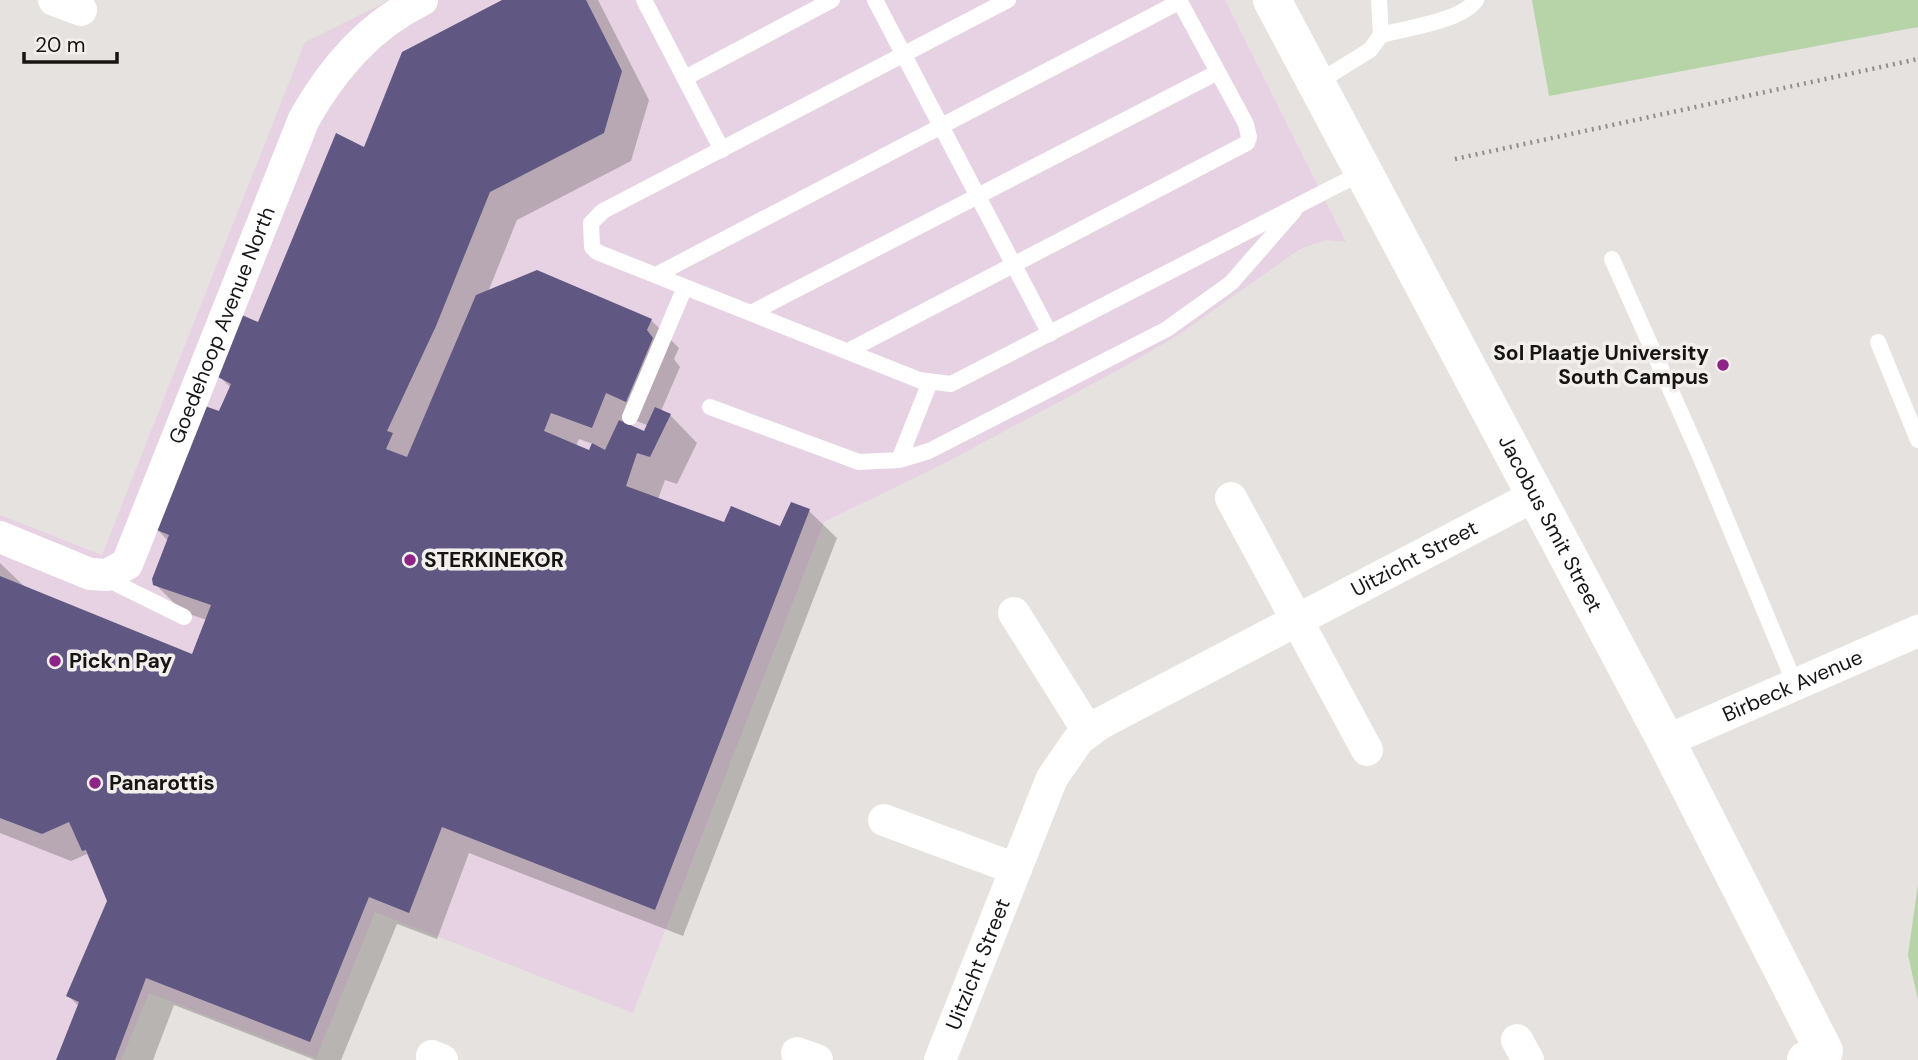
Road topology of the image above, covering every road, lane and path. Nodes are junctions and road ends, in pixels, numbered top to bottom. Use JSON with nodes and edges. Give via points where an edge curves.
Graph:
{"nodes":[{"id":1,"x":422,"y":0,"type":"edge"},
{"id":2,"x":832,"y":0,"type":"edge"},
{"id":3,"x":875,"y":0,"type":"edge"},
{"id":4,"x":1008,"y":0,"type":"edge"},
{"id":5,"x":1272,"y":0,"type":"edge"},
{"id":6,"x":1380,"y":0,"type":"edge"},
{"id":7,"x":1476,"y":0,"type":"edge"},
{"id":8,"x":1179,"y":1,"type":"edge"},
{"id":9,"x":650,"y":2,"type":"edge"},
{"id":10,"x":1381,"y":34,"type":"junction"},
{"id":11,"x":904,"y":55,"type":"junction"},
{"id":12,"x":1918,"y":59,"type":"edge"},
{"id":13,"x":1217,"y":72,"type":"junction"},
{"id":14,"x":685,"y":78,"type":"junction"},
{"id":15,"x":1316,"y":83,"type":"junction"},
{"id":16,"x":940,"y":125,"type":"junction"},
{"id":17,"x":722,"y":150,"type":"junction"},
{"id":18,"x":1455,"y":159,"type":"dead end"},
{"id":19,"x":1363,"y":172,"type":"junction"},
{"id":20,"x":977,"y":195,"type":"junction"},
{"id":21,"x":1299,"y":206,"type":"junction"},
{"id":22,"x":1612,"y":259,"type":"dead end"},
{"id":23,"x":1014,"y":265,"type":"junction"},
{"id":24,"x":656,"y":275,"type":"junction"},
{"id":25,"x":685,"y":287,"type":"junction"},
{"id":26,"x":751,"y":313,"type":"junction"},
{"id":27,"x":1050,"y":334,"type":"junction"},
{"id":28,"x":1878,"y":342,"type":"dead end"},
{"id":29,"x":848,"y":352,"type":"junction"},
{"id":30,"x":930,"y":382,"type":"junction"},
{"id":31,"x":710,"y":407,"type":"dead end"},
{"id":32,"x":630,"y":417,"type":"dead end"},
{"id":33,"x":1918,"y":440,"type":"edge"},
{"id":34,"x":900,"y":460,"type":"junction"},
{"id":35,"x":1534,"y":496,"type":"junction"},
{"id":36,"x":1231,"y":498,"type":"dead end"},
{"id":37,"x":0,"y":537,"type":"edge"},
{"id":38,"x":99,"y":575,"type":"junction"},
{"id":39,"x":1014,"y":613,"type":"dead end"},
{"id":40,"x":184,"y":617,"type":"dead end"},
{"id":41,"x":1296,"y":620,"type":"junction"},
{"id":42,"x":1918,"y":631,"type":"edge"},
{"id":43,"x":1795,"y":684,"type":"junction"},
{"id":44,"x":1088,"y":731,"type":"junction"},
{"id":45,"x":1666,"y":741,"type":"junction"},
{"id":46,"x":1367,"y":750,"type":"dead end"},
{"id":47,"x":884,"y":820,"type":"dead end"},
{"id":48,"x":1016,"y":869,"type":"junction"},
{"id":49,"x":1820,"y":1057,"type":"edge"},
{"id":50,"x":940,"y":1060,"type":"edge"}],
"edges":[{"from":1,"to":38,"type":"street","name":"Goedehoop Avenue North","via":[[367,36],[315,100],[131,556],[115,572]]},
{"from":2,"to":14,"type":"lane"},
{"from":3,"to":11,"type":"lane"},
{"from":4,"to":11,"type":"lane"},
{"from":5,"to":15,"type":"street","name":"Jacobus Smit Street"},
{"from":6,"to":10,"type":"lane"},
{"from":7,"to":10,"type":"lane","via":[[1446,19]]},
{"from":8,"to":13,"type":"lane"},
{"from":8,"to":16,"type":"lane"},
{"from":9,"to":14,"type":"lane"},
{"from":10,"to":15,"type":"lane","via":[[1370,50]]},
{"from":11,"to":16,"type":"lane"},
{"from":11,"to":17,"type":"lane"},
{"from":12,"to":18,"type":"path"},
{"from":13,"to":20,"type":"lane"},
{"from":13,"to":23,"type":"lane","via":[[1246,124],[1247,143]]},
{"from":14,"to":17,"type":"lane"},
{"from":15,"to":19,"type":"street","name":"Jacobus Smit Street"},
{"from":16,"to":20,"type":"lane"},
{"from":16,"to":24,"type":"lane"},
{"from":17,"to":24,"type":"lane","via":[[603,211],[591,223],[589,239],[597,252]]},
{"from":19,"to":21,"type":"lane"},
{"from":19,"to":35,"type":"street","name":"Jacobus Smit Street"},
{"from":20,"to":23,"type":"lane"},
{"from":20,"to":26,"type":"lane"},
{"from":21,"to":27,"type":"lane"},
{"from":21,"to":34,"type":"lane","via":[[1231,283],[1167,329],[957,439]]},
{"from":22,"to":43,"type":"lane"},
{"from":23,"to":27,"type":"lane"},
{"from":23,"to":29,"type":"lane"},
{"from":24,"to":25,"type":"lane"},
{"from":25,"to":26,"type":"lane"},
{"from":25,"to":32,"type":"lane"},
{"from":26,"to":29,"type":"lane"},
{"from":27,"to":30,"type":"lane","via":[[962,380]]},
{"from":28,"to":33,"type":"lane"},
{"from":29,"to":30,"type":"lane"},
{"from":30,"to":34,"type":"lane"},
{"from":31,"to":34,"type":"lane","via":[[859,462]]},
{"from":35,"to":41,"type":"street","name":"Uitzicht Street"},
{"from":35,"to":45,"type":"street","name":"Jacobus Smit Street"},
{"from":36,"to":41,"type":"street"},
{"from":37,"to":38,"type":"street"},
{"from":38,"to":40,"type":"lane"},
{"from":39,"to":44,"type":"street"},
{"from":41,"to":44,"type":"street","name":"Uitzicht Street"},
{"from":41,"to":46,"type":"street"},
{"from":42,"to":43,"type":"street","name":"Birbeck Avenue"},
{"from":43,"to":45,"type":"street","name":"Birbeck Avenue"},
{"from":44,"to":48,"type":"street","name":"Uitzicht Street","via":[[1059,763]]},
{"from":45,"to":49,"type":"street","name":"Jacobus Smit Street"},
{"from":47,"to":48,"type":"street"},
{"from":48,"to":50,"type":"street","name":"Uitzicht Street"}]}
